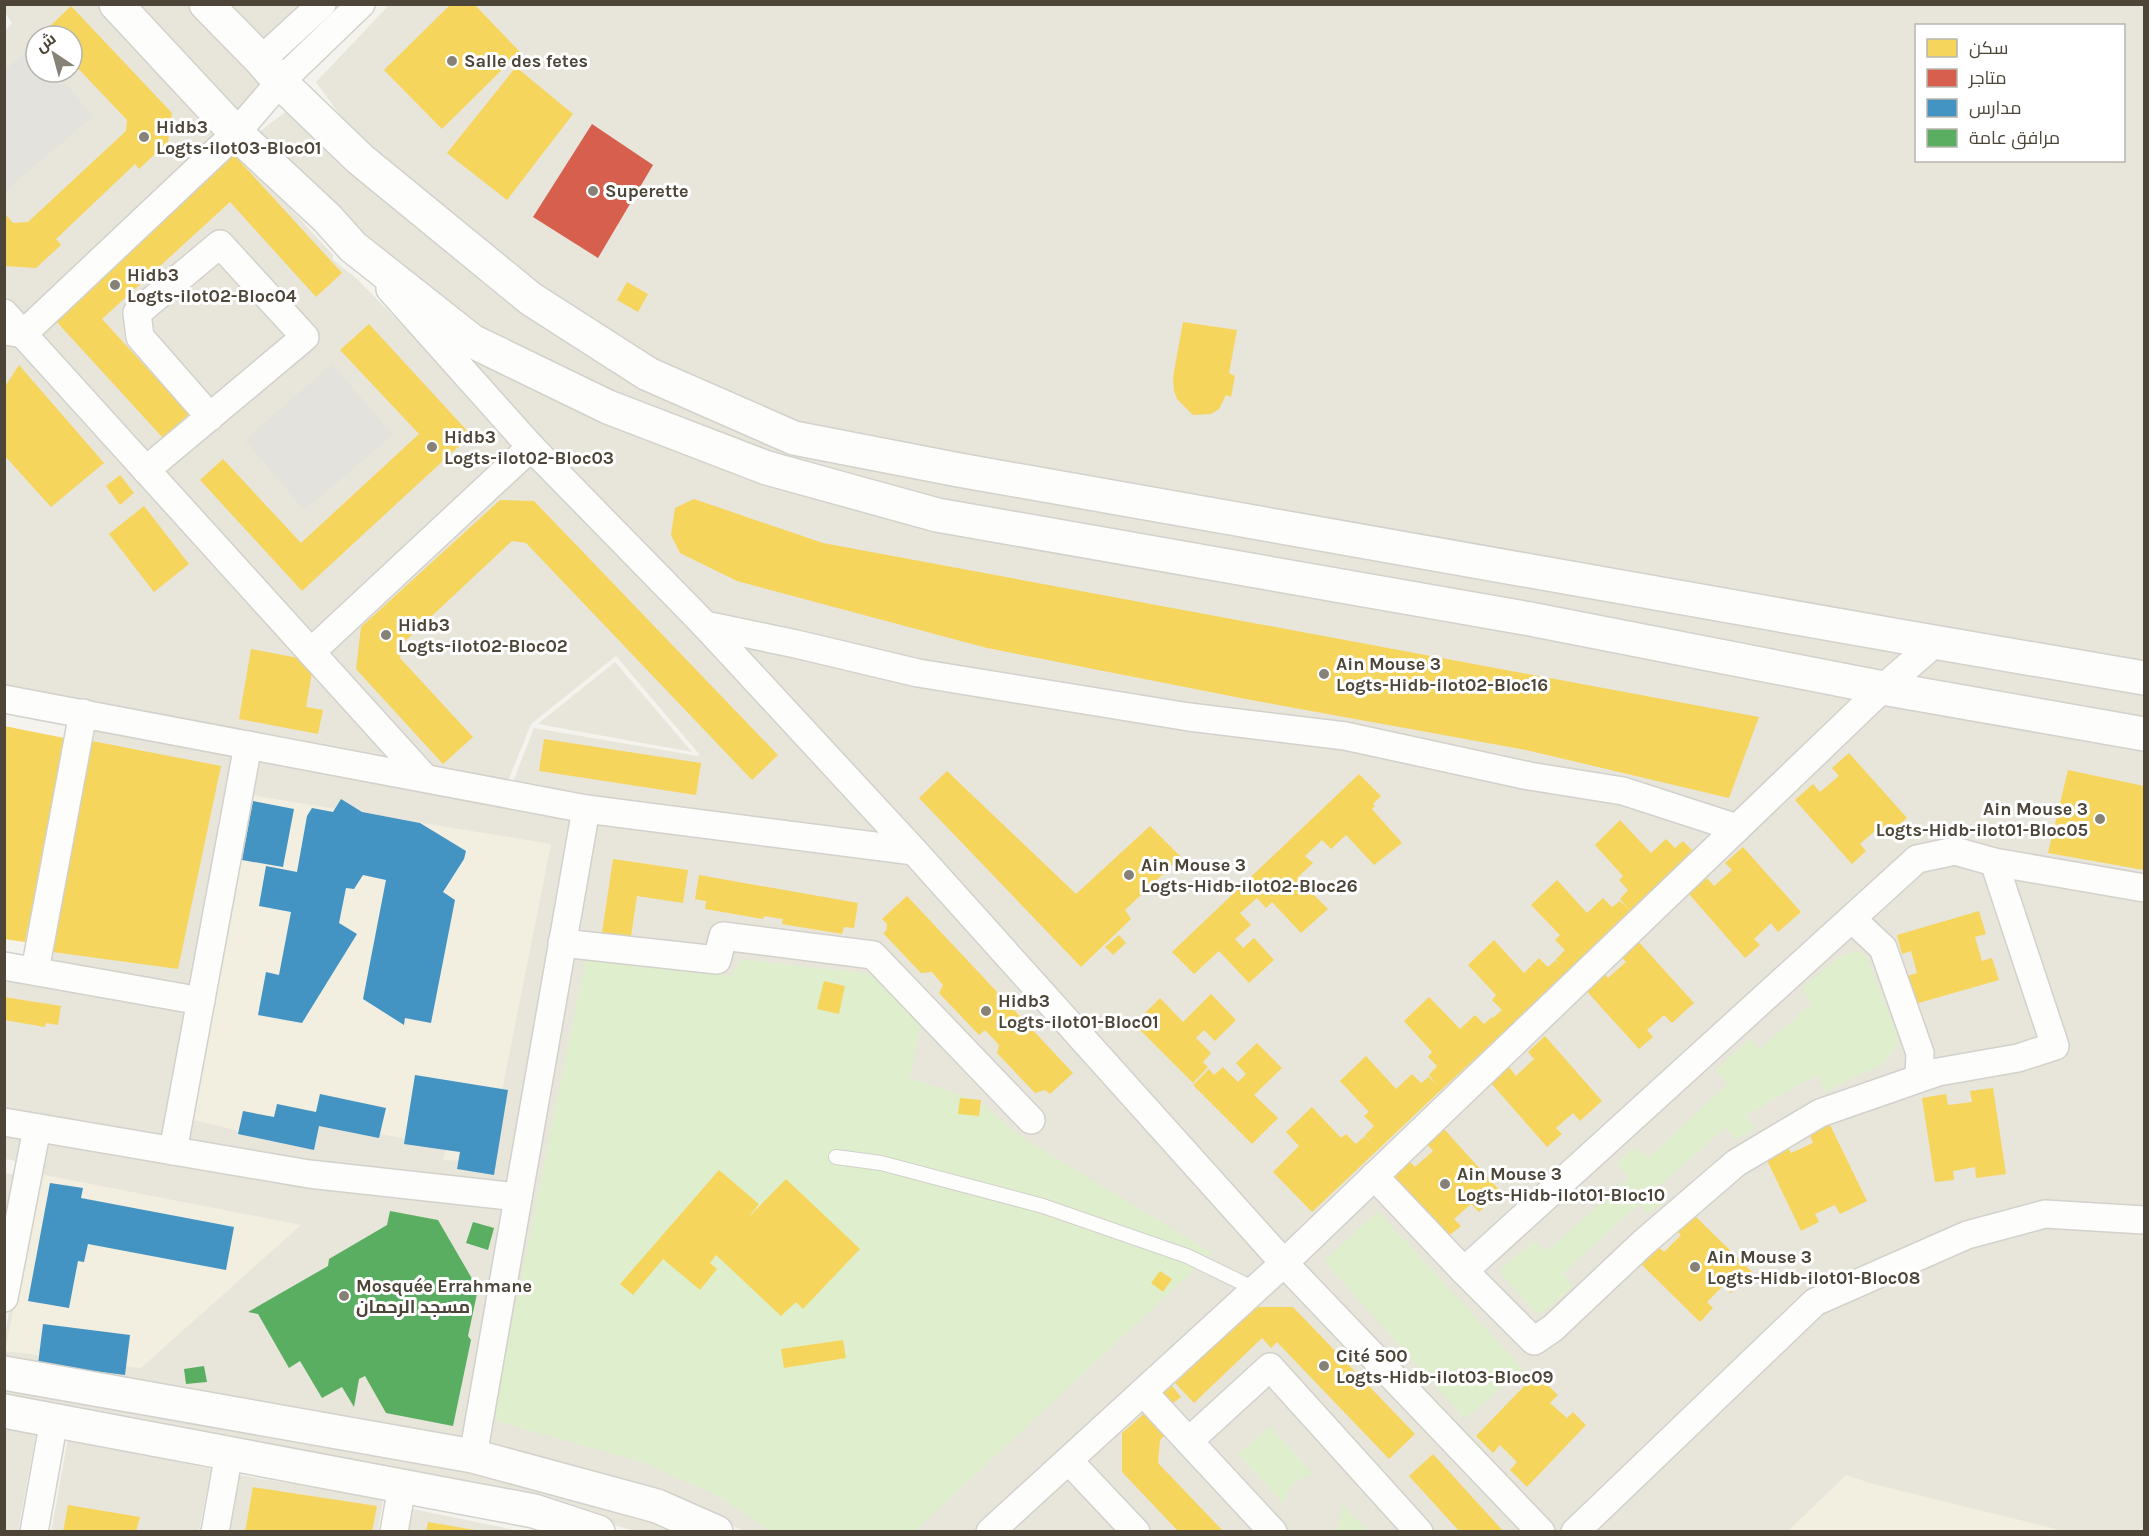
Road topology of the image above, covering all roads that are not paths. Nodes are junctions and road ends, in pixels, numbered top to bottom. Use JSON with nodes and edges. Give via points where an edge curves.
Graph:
{"nodes":[{"id":1,"x":116,"y":4,"type":"edge"},
{"id":2,"x":206,"y":4,"type":"edge"},
{"id":3,"x":322,"y":4,"type":"edge"},
{"id":4,"x":361,"y":4,"type":"edge"},
{"id":5,"x":270,"y":71,"type":"junction"},
{"id":6,"x":236,"y":133,"type":"junction"},
{"id":7,"x":353,"y":247,"type":"junction"},
{"id":8,"x":4,"y":313,"type":"edge"},
{"id":9,"x":14,"y":332,"type":"edge"},
{"id":10,"x":210,"y":417,"type":"junction"},
{"id":11,"x":531,"y":447,"type":"junction"},
{"id":12,"x":146,"y":470,"type":"junction"},
{"id":13,"x":705,"y":625,"type":"junction"},
{"id":14,"x":1936,"y":642,"type":"junction"},
{"id":15,"x":311,"y":652,"type":"junction"},
{"id":16,"x":2145,"y":678,"type":"edge"},
{"id":17,"x":1883,"y":688,"type":"junction"},
{"id":18,"x":4,"y":699,"type":"edge"},
{"id":19,"x":83,"y":713,"type":"junction"},
{"id":20,"x":2145,"y":734,"type":"edge"},
{"id":21,"x":248,"y":745,"type":"junction"},
{"id":22,"x":424,"y":778,"type":"junction"},
{"id":23,"x":586,"y":809,"type":"junction"},
{"id":24,"x":1737,"y":828,"type":"junction"},
{"id":25,"x":914,"y":851,"type":"junction"},
{"id":26,"x":1994,"y":862,"type":"junction"},
{"id":27,"x":2145,"y":888,"type":"edge"},
{"id":28,"x":1852,"y":919,"type":"junction"},
{"id":29,"x":562,"y":943,"type":"junction"},
{"id":30,"x":4,"y":966,"type":"edge"},
{"id":31,"x":35,"y":971,"type":"junction"},
{"id":32,"x":201,"y":1001,"type":"junction"},
{"id":33,"x":1918,"y":1078,"type":"junction"},
{"id":34,"x":1031,"y":1120,"type":"dead end"},
{"id":35,"x":4,"y":1122,"type":"edge"},
{"id":36,"x":37,"y":1128,"type":"junction"},
{"id":37,"x":173,"y":1151,"type":"junction"},
{"id":38,"x":836,"y":1157,"type":"dead end"},
{"id":39,"x":17,"y":1168,"type":"edge"},
{"id":40,"x":1374,"y":1176,"type":"junction"},
{"id":41,"x":518,"y":1197,"type":"junction"},
{"id":42,"x":2145,"y":1220,"type":"edge"},
{"id":43,"x":1284,"y":1263,"type":"junction"},
{"id":44,"x":1464,"y":1271,"type":"junction"},
{"id":45,"x":1256,"y":1289,"type":"junction"},
{"id":46,"x":4,"y":1298,"type":"edge"},
{"id":47,"x":4,"y":1373,"type":"edge"},
{"id":48,"x":1143,"y":1392,"type":"junction"},
{"id":49,"x":4,"y":1412,"type":"edge"},
{"id":50,"x":54,"y":1420,"type":"junction"},
{"id":51,"x":1189,"y":1441,"type":"junction"},
{"id":52,"x":229,"y":1453,"type":"junction"},
{"id":53,"x":473,"y":1456,"type":"junction"},
{"id":54,"x":1069,"y":1461,"type":"junction"},
{"id":55,"x":402,"y":1486,"type":"junction"},
{"id":56,"x":587,"y":1530,"type":"edge"},
{"id":57,"x":34,"y":1532,"type":"edge"},
{"id":58,"x":215,"y":1532,"type":"edge"},
{"id":59,"x":394,"y":1532,"type":"edge"},
{"id":60,"x":716,"y":1532,"type":"edge"},
{"id":61,"x":990,"y":1532,"type":"edge"},
{"id":62,"x":1136,"y":1532,"type":"edge"},
{"id":63,"x":1273,"y":1532,"type":"edge"},
{"id":64,"x":1419,"y":1532,"type":"edge"},
{"id":65,"x":1541,"y":1532,"type":"edge"},
{"id":66,"x":1575,"y":1532,"type":"edge"}],
"edges":[{"from":1,"to":6,"type":"street"},
{"from":2,"to":5,"type":"street"},
{"from":3,"to":5,"type":"street"},
{"from":4,"to":5,"type":"street"},
{"from":5,"to":6,"type":"street"},
{"from":5,"to":14,"type":"street","via":[[360,159],[531,299],[648,374],[794,438]]},
{"from":6,"to":7,"type":"street"},
{"from":6,"to":9,"type":"street"},
{"from":7,"to":11,"type":"street"},
{"from":7,"to":17,"type":"street","via":[[472,341],[608,407],[767,468],[937,515],[1530,620]]},
{"from":8,"to":9,"type":"street"},
{"from":9,"to":12,"type":"street"},
{"from":10,"to":10,"type":"street","via":[[305,337],[220,244],[137,314],[140,337]]},
{"from":10,"to":12,"type":"street"},
{"from":11,"to":13,"type":"street"},
{"from":11,"to":15,"type":"street"},
{"from":12,"to":15,"type":"street"},
{"from":13,"to":24,"type":"street","via":[[918,673],[1189,717],[1345,736],[1529,776],[1623,790]]},
{"from":13,"to":25,"type":"street"},
{"from":14,"to":16,"type":"street"},
{"from":14,"to":17,"type":"street"},
{"from":15,"to":22,"type":"street"},
{"from":17,"to":20,"type":"street"},
{"from":17,"to":24,"type":"street"},
{"from":18,"to":19,"type":"street"},
{"from":19,"to":21,"type":"street"},
{"from":19,"to":31,"type":"street"},
{"from":21,"to":22,"type":"street"},
{"from":21,"to":32,"type":"street"},
{"from":22,"to":23,"type":"street"},
{"from":23,"to":25,"type":"street"},
{"from":23,"to":29,"type":"street"},
{"from":24,"to":40,"type":"street"},
{"from":25,"to":43,"type":"street"},
{"from":26,"to":27,"type":"street"},
{"from":26,"to":28,"type":"street","via":[[1955,851],[1917,859]]},
{"from":26,"to":33,"type":"street","via":[[2055,1046],[2019,1058]]},
{"from":28,"to":33,"type":"street","via":[[1883,948],[1920,1053]]},
{"from":28,"to":44,"type":"street"},
{"from":29,"to":34,"type":"street","via":[[717,960],[723,936],[873,955]]},
{"from":29,"to":41,"type":"street"},
{"from":30,"to":31,"type":"street"},
{"from":31,"to":32,"type":"street"},
{"from":32,"to":37,"type":"street"},
{"from":33,"to":44,"type":"street","via":[[1820,1113],[1736,1163],[1534,1341]]},
{"from":35,"to":36,"type":"street"},
{"from":36,"to":37,"type":"street"},
{"from":36,"to":39,"type":"street"},
{"from":37,"to":41,"type":"street","via":[[309,1174]]},
{"from":38,"to":45,"type":"lane","via":[[881,1163],[1043,1206],[1186,1256]]},
{"from":39,"to":46,"type":"street"},
{"from":40,"to":43,"type":"street"},
{"from":40,"to":44,"type":"street"},
{"from":41,"to":53,"type":"street"},
{"from":42,"to":66,"type":"street","via":[[2045,1214],[1967,1235],[1815,1302]]},
{"from":43,"to":45,"type":"street"},
{"from":43,"to":65,"type":"street"},
{"from":45,"to":48,"type":"street"},
{"from":47,"to":53,"type":"street"},
{"from":48,"to":51,"type":"street"},
{"from":48,"to":54,"type":"street"},
{"from":49,"to":50,"type":"street"},
{"from":50,"to":52,"type":"street"},
{"from":50,"to":57,"type":"street"},
{"from":51,"to":63,"type":"street"},
{"from":51,"to":64,"type":"street","via":[[1270,1367]]},
{"from":52,"to":55,"type":"street"},
{"from":52,"to":58,"type":"street"},
{"from":53,"to":60,"type":"street","via":[[657,1506]]},
{"from":54,"to":61,"type":"street"},
{"from":54,"to":62,"type":"street"},
{"from":55,"to":56,"type":"street","via":[[534,1511]]},
{"from":55,"to":59,"type":"street"}]}
